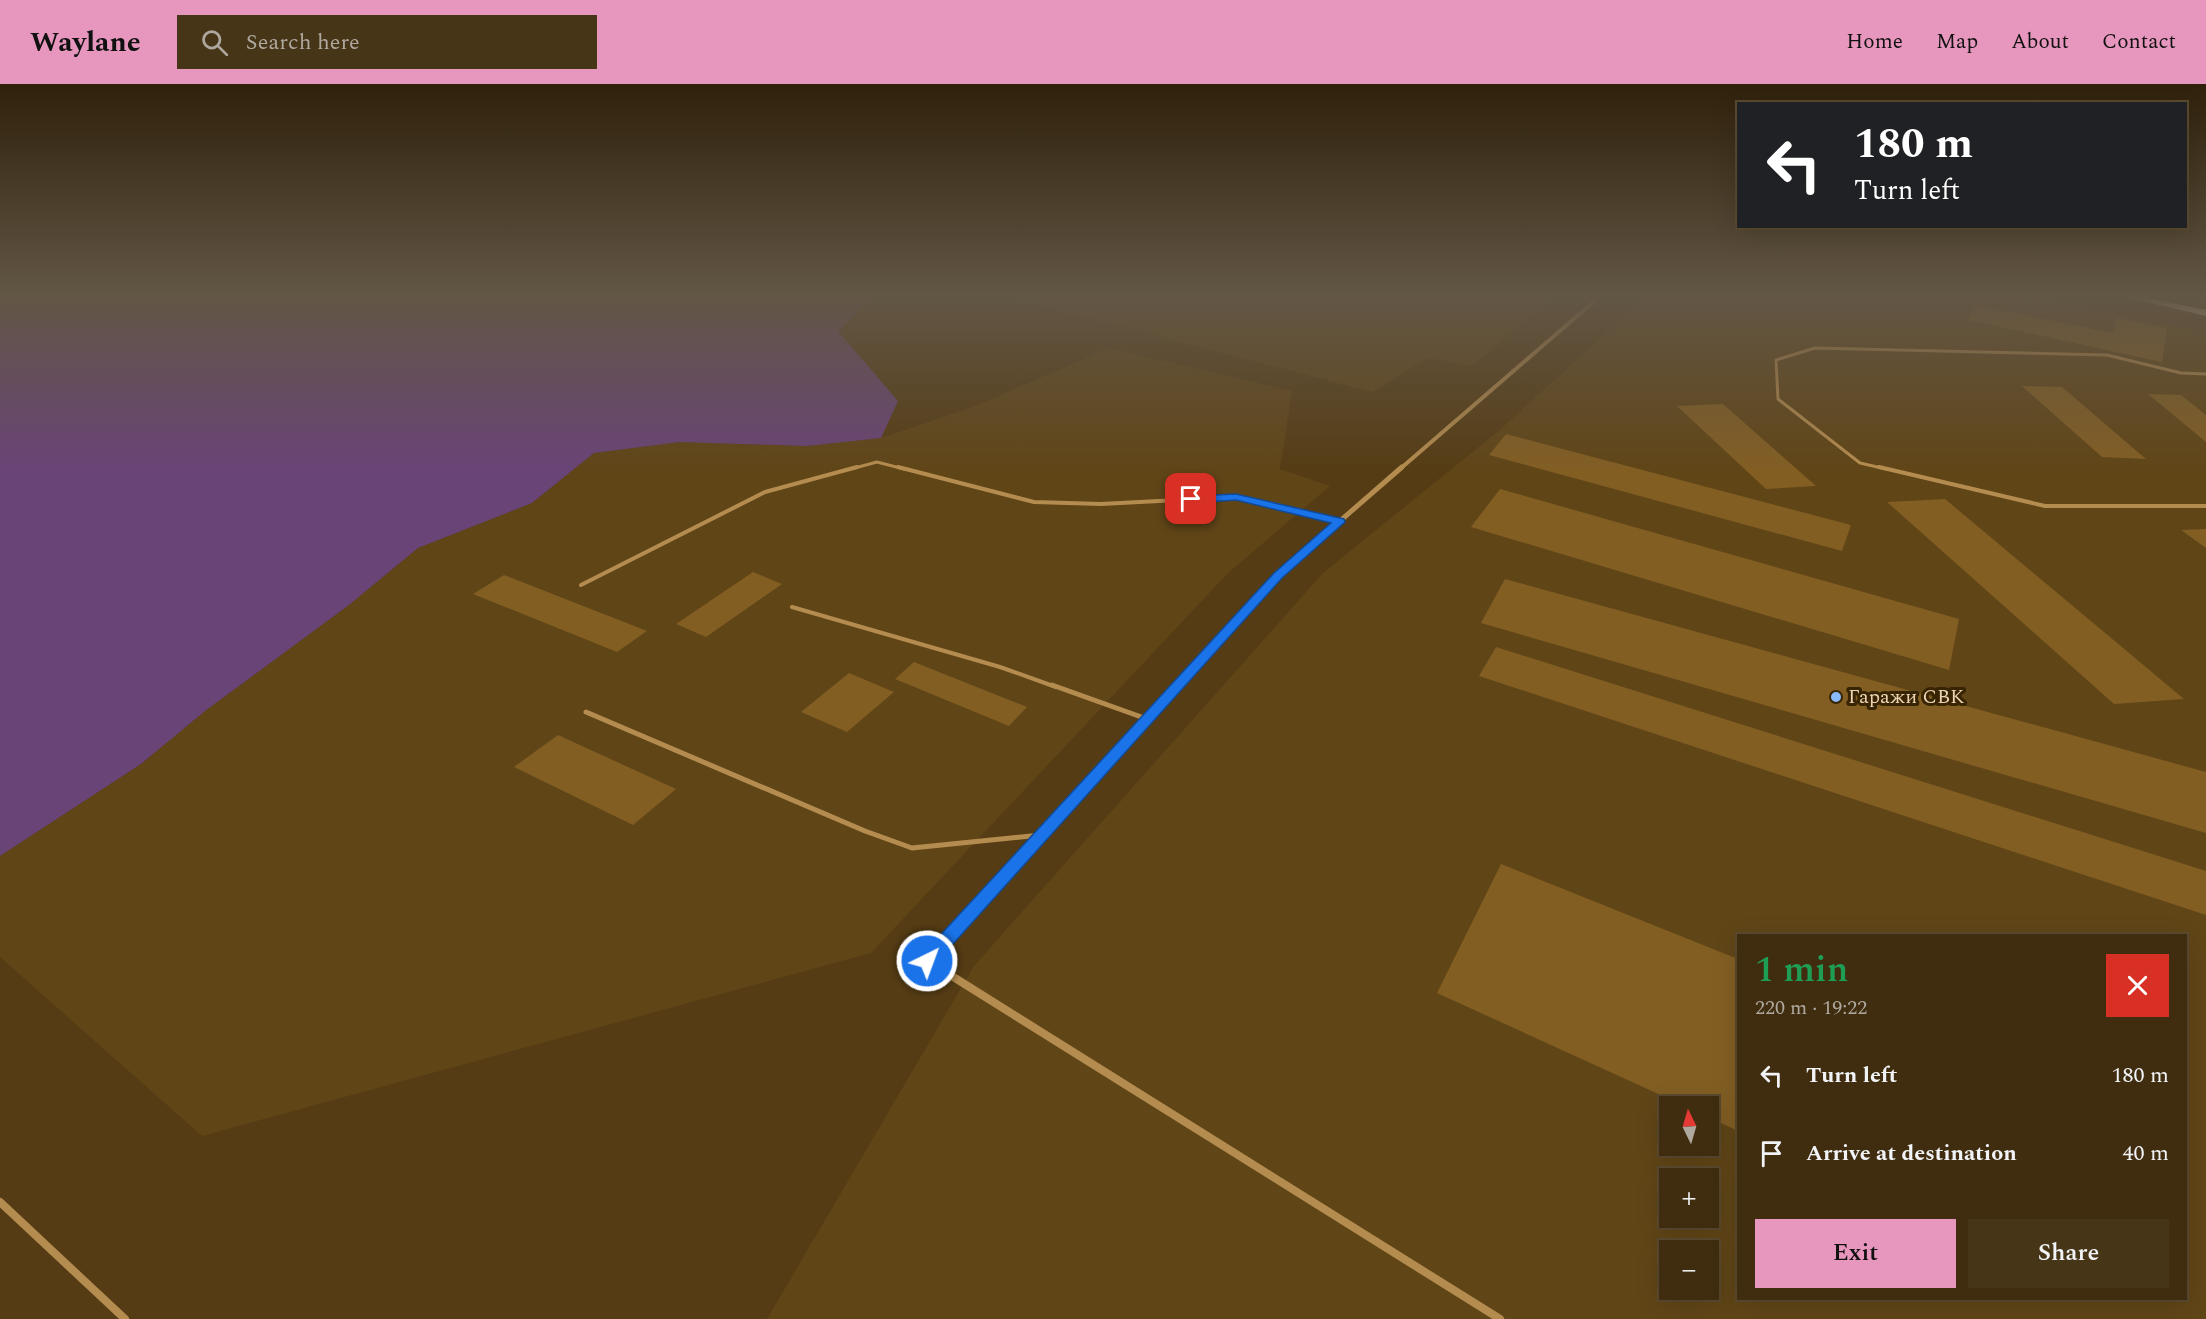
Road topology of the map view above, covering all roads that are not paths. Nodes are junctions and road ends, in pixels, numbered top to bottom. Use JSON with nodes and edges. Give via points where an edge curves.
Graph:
{"nodes":[{"id":1,"x":1532,"y":356,"type":"edge"},
{"id":2,"x":1790,"y":356,"type":"edge"},
{"id":3,"x":2110,"y":356,"type":"edge"},
{"id":4,"x":2206,"y":374,"type":"edge"},
{"id":5,"x":2206,"y":506,"type":"edge"},
{"id":6,"x":1340,"y":522,"type":"junction"},
{"id":7,"x":581,"y":585,"type":"dead end"},
{"id":8,"x":792,"y":607,"type":"dead end"},
{"id":9,"x":585,"y":711,"type":"dead end"},
{"id":10,"x":1147,"y":719,"type":"junction"},
{"id":11,"x":1041,"y":835,"type":"junction"},
{"id":12,"x":0,"y":1202,"type":"edge"},
{"id":13,"x":125,"y":1319,"type":"edge"},
{"id":14,"x":1500,"y":1319,"type":"edge"}],
"edges":[{"from":1,"to":6,"type":"street"},
{"from":2,"to":5,"type":"lane","via":[[1776,360],[1778,399],[1860,463],[2045,506]]},
{"from":3,"to":4,"type":"lane","via":[[2181,373]]},
{"from":6,"to":7,"type":"lane","via":[[1236,497],[1101,504],[1034,502],[877,462],[765,492]]},
{"from":6,"to":10,"type":"street","via":[[1278,575]]},
{"from":8,"to":10,"type":"lane","via":[[1000,667]]},
{"from":9,"to":11,"type":"lane","via":[[912,848]]},
{"from":10,"to":11,"type":"street"},
{"from":11,"to":14,"type":"street","via":[[927,961]]},
{"from":12,"to":13,"type":"street"}]}
